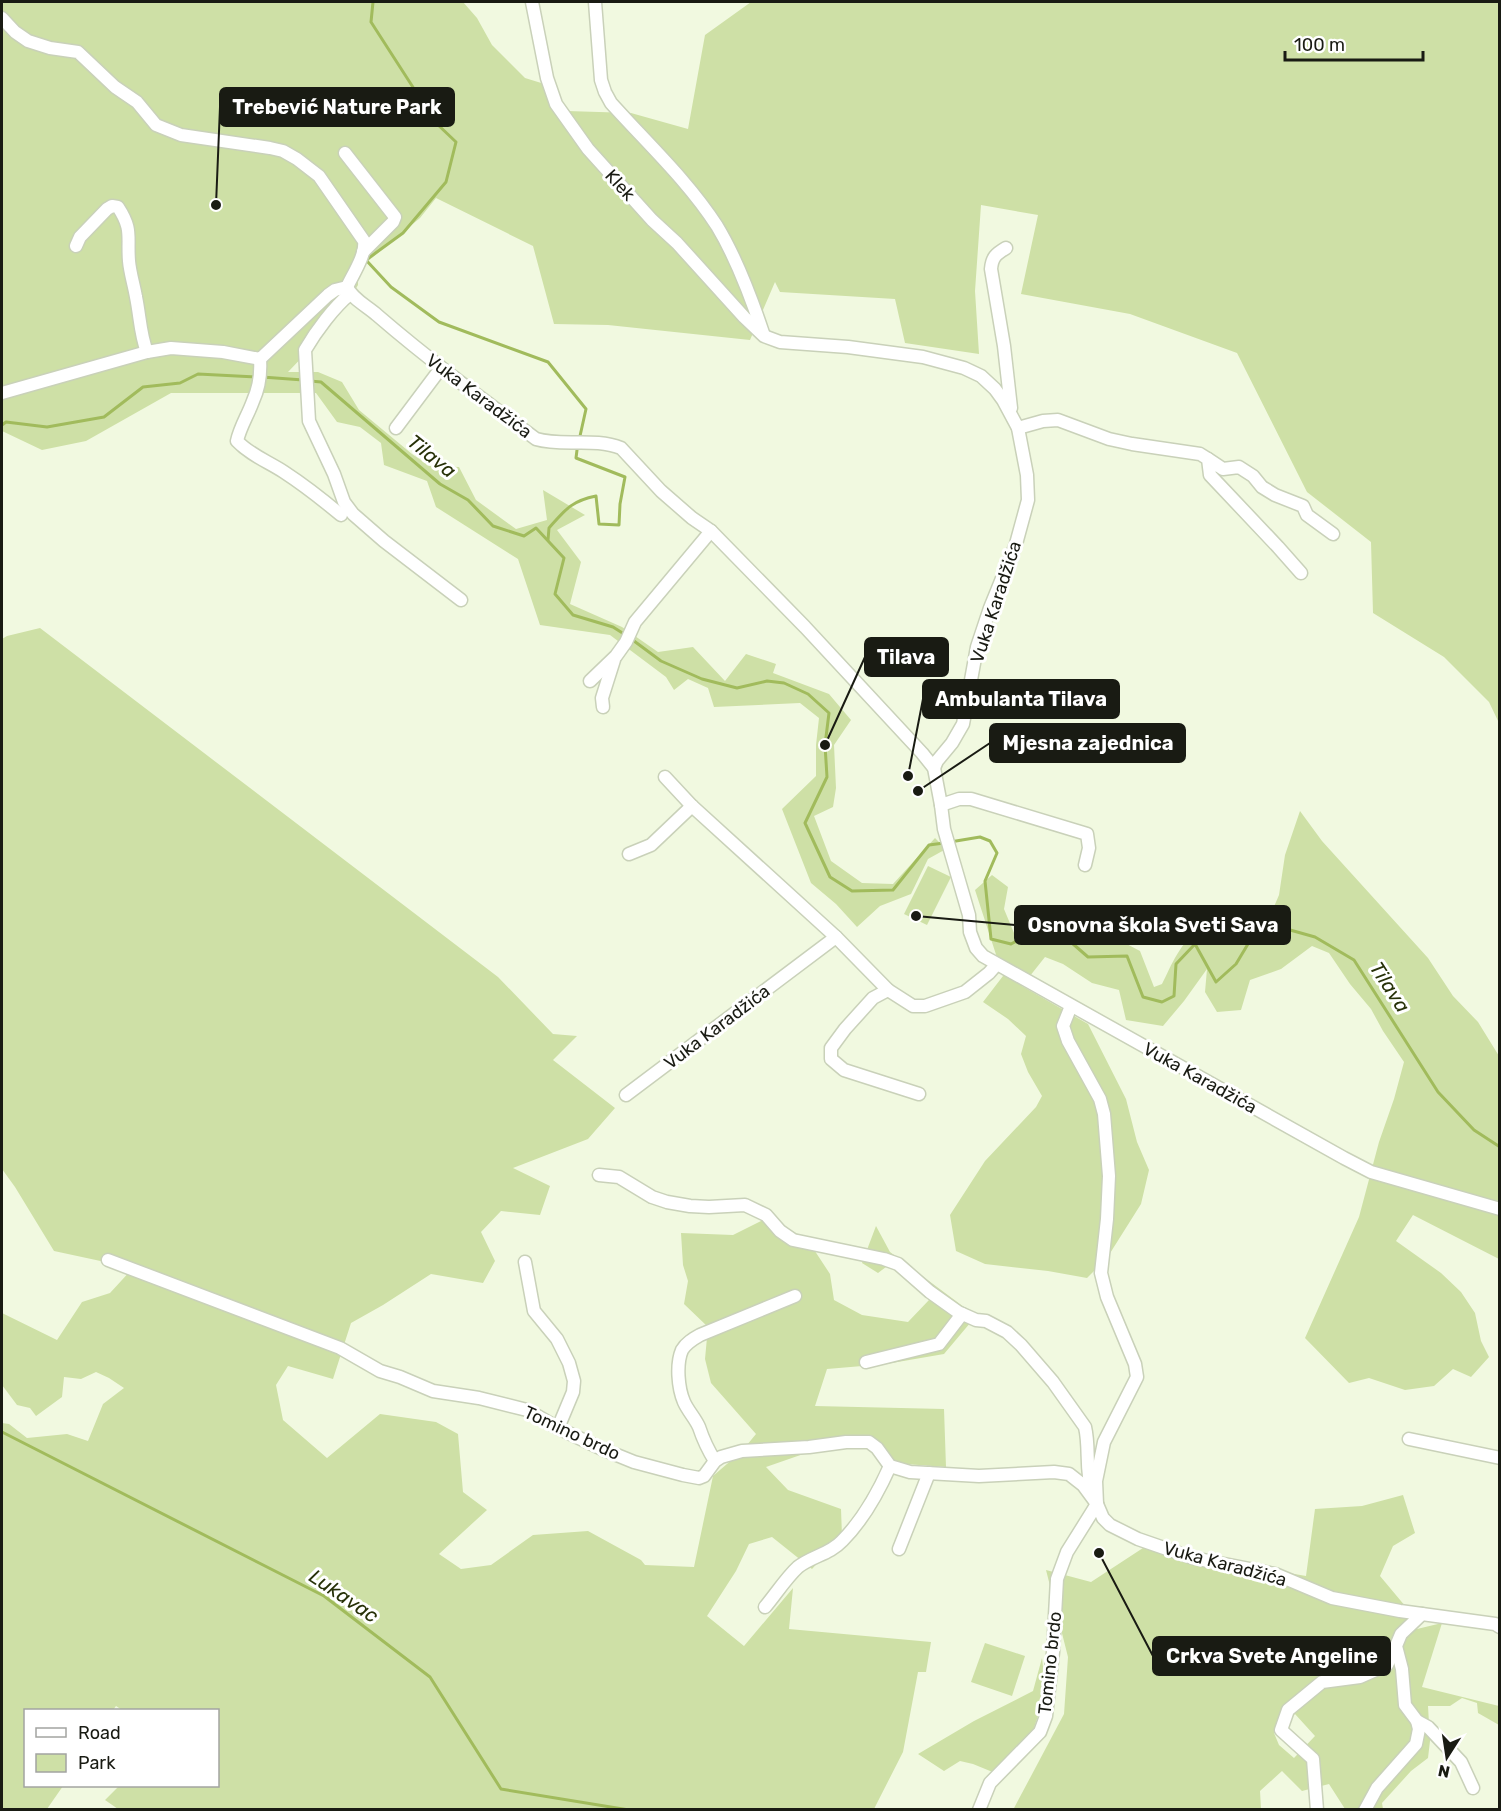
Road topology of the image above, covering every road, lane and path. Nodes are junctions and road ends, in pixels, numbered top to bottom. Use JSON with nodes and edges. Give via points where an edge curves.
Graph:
{"nodes":[{"id":1,"x":532,"y":2,"type":"edge"},
{"id":2,"x":595,"y":2,"type":"edge"},
{"id":3,"x":2,"y":18,"type":"edge"},
{"id":4,"x":345,"y":153,"type":"dead end"},
{"id":5,"x":76,"y":246,"type":"dead end"},
{"id":6,"x":1006,"y":248,"type":"dead end"},
{"id":7,"x":363,"y":252,"type":"junction"},
{"id":8,"x":349,"y":291,"type":"junction"},
{"id":9,"x":764,"y":336,"type":"junction"},
{"id":10,"x":147,"y":352,"type":"junction"},
{"id":11,"x":260,"y":359,"type":"junction"},
{"id":12,"x":441,"y":368,"type":"junction"},
{"id":13,"x":2,"y":393,"type":"edge"},
{"id":14,"x":1012,"y":415,"type":"junction"},
{"id":15,"x":396,"y":428,"type":"dead end"},
{"id":16,"x":1018,"y":428,"type":"junction"},
{"id":17,"x":1208,"y":459,"type":"junction"},
{"id":18,"x":341,"y":515,"type":"dead end"},
{"id":19,"x":711,"y":531,"type":"junction"},
{"id":20,"x":1333,"y":534,"type":"dead end"},
{"id":21,"x":1301,"y":573,"type":"dead end"},
{"id":22,"x":461,"y":600,"type":"dead end"},
{"id":23,"x":615,"y":656,"type":"junction"},
{"id":24,"x":590,"y":681,"type":"dead end"},
{"id":25,"x":603,"y":707,"type":"dead end"},
{"id":26,"x":933,"y":768,"type":"junction"},
{"id":27,"x":665,"y":777,"type":"dead end"},
{"id":28,"x":941,"y":805,"type":"junction"},
{"id":29,"x":692,"y":806,"type":"junction"},
{"id":30,"x":629,"y":854,"type":"dead end"},
{"id":31,"x":1085,"y":865,"type":"dead end"},
{"id":32,"x":836,"y":937,"type":"junction"},
{"id":33,"x":996,"y":965,"type":"junction"},
{"id":34,"x":888,"y":990,"type":"junction"},
{"id":35,"x":1071,"y":1006,"type":"junction"},
{"id":36,"x":919,"y":1094,"type":"dead end"},
{"id":37,"x":626,"y":1095,"type":"dead end"},
{"id":38,"x":599,"y":1175,"type":"dead end"},
{"id":39,"x":1500,"y":1209,"type":"edge"},
{"id":40,"x":108,"y":1260,"type":"dead end"},
{"id":41,"x":525,"y":1262,"type":"dead end"},
{"id":42,"x":795,"y":1296,"type":"dead end"},
{"id":43,"x":962,"y":1314,"type":"junction"},
{"id":44,"x":866,"y":1362,"type":"dead end"},
{"id":45,"x":558,"y":1428,"type":"junction"},
{"id":46,"x":1409,"y":1439,"type":"dead end"},
{"id":47,"x":1500,"y":1458,"type":"edge"},
{"id":48,"x":715,"y":1461,"type":"junction"},
{"id":49,"x":890,"y":1466,"type":"junction"},
{"id":50,"x":929,"y":1473,"type":"junction"},
{"id":51,"x":1097,"y":1504,"type":"junction"},
{"id":52,"x":899,"y":1549,"type":"dead end"},
{"id":53,"x":765,"y":1607,"type":"dead end"},
{"id":54,"x":1422,"y":1614,"type":"junction"},
{"id":55,"x":1498,"y":1623,"type":"edge"},
{"id":56,"x":1396,"y":1646,"type":"junction"},
{"id":57,"x":1417,"y":1720,"type":"junction"},
{"id":58,"x":1473,"y":1788,"type":"dead end"},
{"id":59,"x":979,"y":1809,"type":"edge"},
{"id":60,"x":1317,"y":1809,"type":"edge"},
{"id":61,"x":1365,"y":1809,"type":"edge"}],
"edges":[{"from":1,"to":9,"type":"street","name":"Klek","via":[[556,104],[588,149]]},
{"from":2,"to":9,"type":"street","via":[[605,92],[676,172],[717,227]]},
{"from":3,"to":7,"type":"street","via":[[28,41],[78,52],[137,102],[156,125],[190,137],[283,151],[297,159],[319,176],[330,191],[364,241]]},
{"from":4,"to":7,"type":"street","via":[[394,217]]},
{"from":5,"to":10,"type":"street","via":[[107,209],[118,207],[130,232],[131,276]]},
{"from":6,"to":14,"type":"street","name":"Vuka Karadžića","via":[[992,259],[991,269]]},
{"from":7,"to":8,"type":"street"},
{"from":8,"to":11,"type":"street","via":[[335,290],[328,295]]},
{"from":8,"to":12,"type":"street","name":"Vuka Karadžića"},
{"from":8,"to":22,"type":"street","via":[[305,350],[309,421],[344,502],[353,514]]},
{"from":9,"to":14,"type":"street","via":[[780,342],[848,346],[923,357],[964,368],[995,389]]},
{"from":10,"to":11,"type":"street","via":[[171,348]]},
{"from":10,"to":13,"type":"street"},
{"from":11,"to":18,"type":"street","via":[[254,400],[237,441]]},
{"from":12,"to":15,"type":"street"},
{"from":12,"to":19,"type":"street","name":"Vuka Karadžića","via":[[536,439],[621,448],[661,491]]},
{"from":14,"to":16,"type":"street","name":"Vuka Karadžića"},
{"from":16,"to":17,"type":"street","via":[[1058,420],[1109,439],[1200,454]]},
{"from":16,"to":26,"type":"street","name":"Vuka Karadžića","via":[[1028,500],[1016,544],[977,647],[963,724]]},
{"from":17,"to":20,"type":"street","via":[[1223,469],[1239,467],[1275,495],[1303,506],[1307,515]]},
{"from":17,"to":21,"type":"street","via":[[1210,475]]},
{"from":19,"to":23,"type":"street","via":[[635,622]]},
{"from":19,"to":26,"type":"street","name":"Vuka Karadžića","via":[[806,627]]},
{"from":23,"to":24,"type":"street"},
{"from":23,"to":25,"type":"street"},
{"from":26,"to":28,"type":"street","name":"Vuka Karadžića"},
{"from":27,"to":29,"type":"street"},
{"from":28,"to":31,"type":"street","via":[[971,799],[1086,834],[1089,848]]},
{"from":28,"to":33,"type":"street","name":"Vuka Karadžića","via":[[970,932],[976,948]]},
{"from":29,"to":30,"type":"street","via":[[651,845]]},
{"from":29,"to":32,"type":"street"},
{"from":32,"to":34,"type":"street"},
{"from":32,"to":37,"type":"street","name":"Vuka Karadžića"},
{"from":33,"to":34,"type":"street","via":[[965,992],[925,1006],[913,1006]]},
{"from":33,"to":35,"type":"street","name":"Vuka Karadžića"},
{"from":34,"to":36,"type":"street","via":[[873,998],[845,1029],[831,1048],[831,1059],[844,1070]]},
{"from":35,"to":39,"type":"street","name":"Vuka Karadžića","via":[[1371,1172]]},
{"from":35,"to":51,"type":"street","via":[[1063,1026],[1104,1114],[1109,1176],[1101,1273],[1137,1377],[1104,1442],[1096,1481]]},
{"from":38,"to":43,"type":"street","via":[[619,1178],[667,1202],[710,1207],[745,1205],[766,1215],[793,1240],[898,1264]]},
{"from":40,"to":45,"type":"street","name":"Tomino brdo","via":[[340,1348],[380,1371],[434,1391],[527,1410]]},
{"from":41,"to":45,"type":"street","via":[[534,1311],[557,1339],[574,1381]]},
{"from":42,"to":48,"type":"street","via":[[700,1335],[683,1349],[679,1377],[684,1401]]},
{"from":43,"to":44,"type":"street","via":[[939,1344]]},
{"from":43,"to":51,"type":"street","via":[[1007,1332],[1053,1382],[1081,1421],[1087,1436],[1088,1480]]},
{"from":45,"to":48,"type":"street","name":"Tomino brdo","via":[[634,1462],[684,1475],[704,1476]]},
{"from":46,"to":47,"type":"street"},
{"from":48,"to":49,"type":"street","name":"Tomino brdo","via":[[742,1451],[869,1442]]},
{"from":49,"to":50,"type":"street"},
{"from":49,"to":53,"type":"street","via":[[868,1509],[842,1542],[798,1567]]},
{"from":50,"to":51,"type":"street","via":[[1069,1474]]},
{"from":50,"to":52,"type":"street"},
{"from":51,"to":54,"type":"street","name":"Vuka Karadžića","via":[[1110,1525],[1193,1558],[1275,1574],[1332,1598]]},
{"from":51,"to":59,"type":"street","name":"Tomino brdo","via":[[1067,1552],[1057,1579],[1046,1716],[1040,1732],[990,1783]]},
{"from":54,"to":55,"type":"street","name":"Vuka Karadžića"},
{"from":54,"to":56,"type":"street","via":[[1401,1635]]},
{"from":56,"to":57,"type":"street","via":[[1404,1705]]},
{"from":56,"to":60,"type":"street","via":[[1388,1665],[1360,1677],[1322,1682],[1288,1710],[1281,1730],[1313,1759]]},
{"from":57,"to":58,"type":"street","via":[[1461,1762]]},
{"from":57,"to":61,"type":"street","via":[[1416,1744],[1377,1788]]}]}
